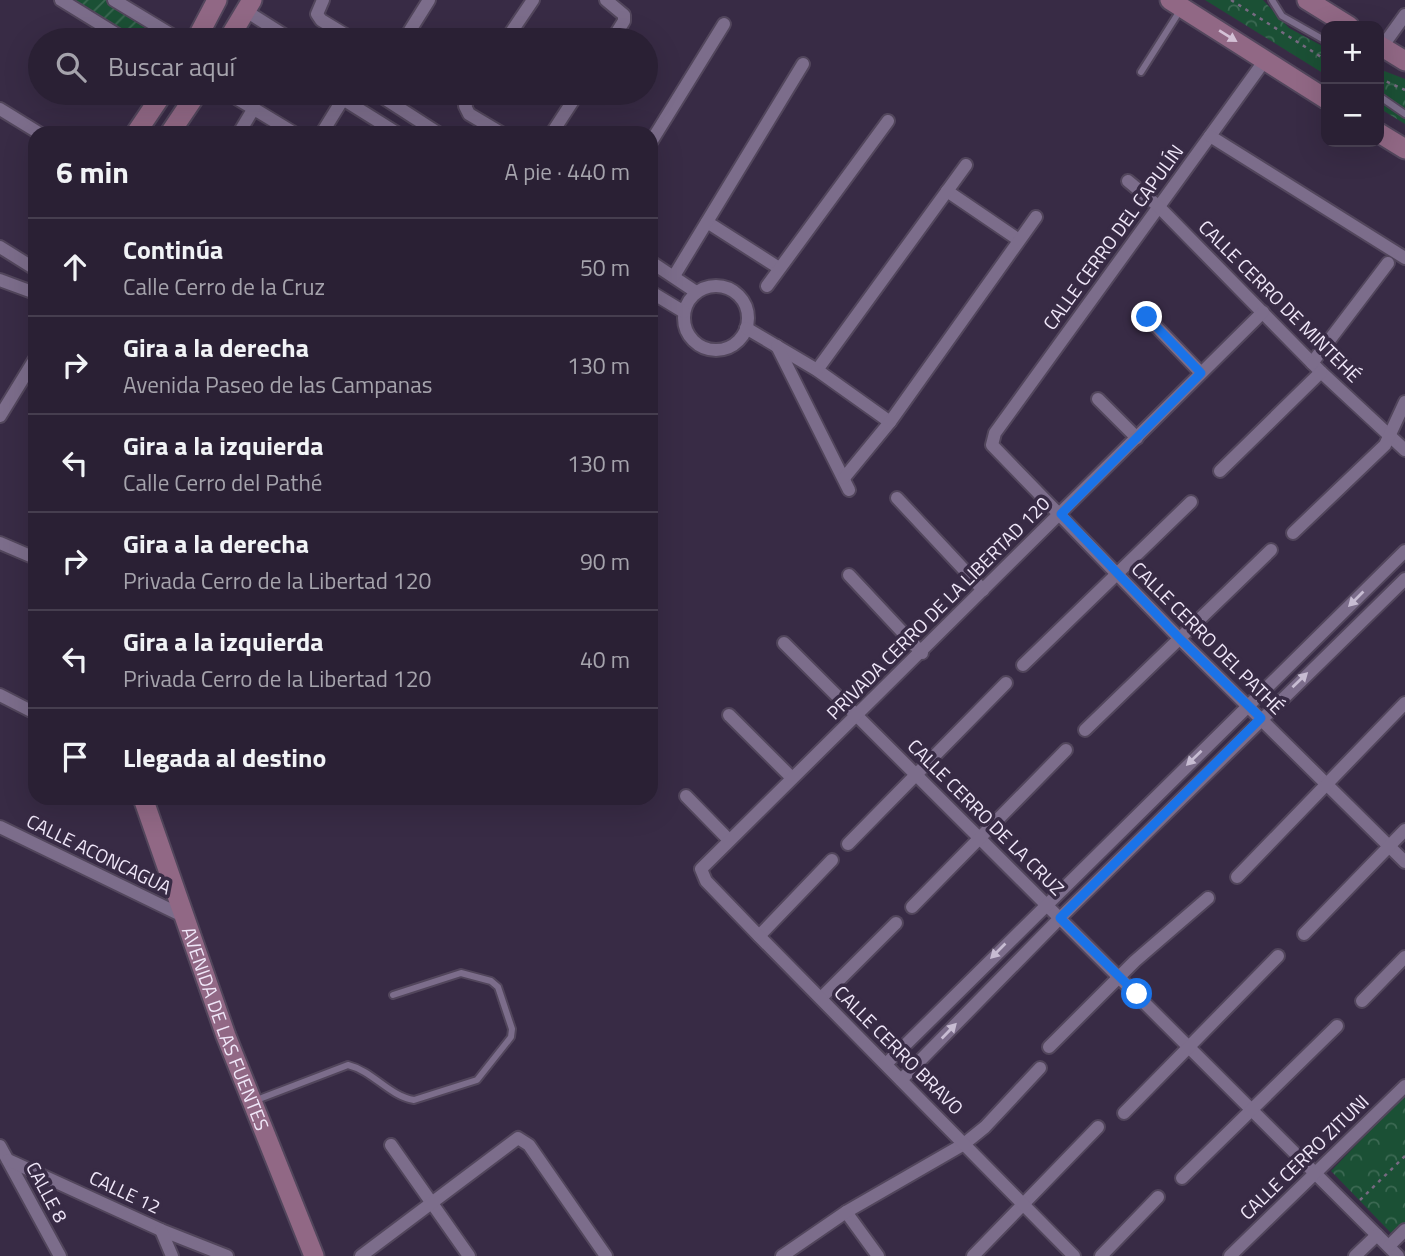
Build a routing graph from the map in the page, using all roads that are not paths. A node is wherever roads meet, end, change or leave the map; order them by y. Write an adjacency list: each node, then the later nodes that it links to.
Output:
1 (61, 0): 15 (street)
2 (114, 0): 16 (street)
3 (217, 0): 17 (main road)
4 (323, 0): 20 (street)
5 (429, 0): 21 (street)
6 (533, 0): 22 (street)
7 (606, 0): 23 (street)
8 (1272, 0): 24 (lane)
9 (1309, 0): 13 (main road)
10 (1176, 4): 28 (main road, one-way to 28); 30 (lane)
11 (249, 6): 18 (main road); 19 (street)
12 (1405, 15): 25 (street)
13 (1341, 21)
14 (724, 24): 55 (street)
15 (107, 28)
16 (160, 28)
17 (202, 28)
18 (240, 28)
19 (277, 28)
20 (334, 28)
21 (412, 28)
22 (514, 28)
23 (620, 28)
24 (1321, 38)
25 (1384, 44)
26 (1384, 51): 27 (main road)
27 (1402, 59)
28 (1265, 60): 31 (main road); 56 (street, CALLE CERRO DEL CAPULÍN)
29 (803, 64): 64 (street)
30 (1141, 72)
31 (1321, 95)
32 (1384, 99): 43 (lane)
33 (155, 105): 45 (main road)
34 (189, 105): 46 (main road)
35 (249, 105): 41 (street)
36 (334, 105): 49 (street)
37 (352, 105): 50 (street)
38 (393, 105): 51 (street)
39 (465, 105): 52 (street)
40 (570, 105): 53 (street)
41 (254, 108): 47 (street); 48 (street)
42 (0, 110): 54 (street)
43 (1405, 114)
44 (888, 121): 71 (street)
45 (141, 126)
46 (175, 126)
47 (243, 126)
48 (283, 126)
49 (325, 126)
50 (386, 126)
51 (424, 126)
52 (489, 126)
53 (557, 126)
54 (28, 127)
55 (658, 131)
56 (1210, 136): 62 (street, CALLE CERRO DEL CAPULÍN); 67 (street)
57 (1384, 136): 58 (main road)
58 (1405, 149)
59 (966, 165): 61 (street)
60 (1128, 181): 62 (street, CALLE CERRO DE MINTEHÉ)
61 (947, 191): 65 (street); 85 (street)
62 (1158, 206): 79 (street, CALLE CERRO DE MINTEHÉ); 92 (street, CALLE CERRO DEL CAPULÍN)
63 (1036, 217): 65 (street)
64 (707, 222): 71 (street); 72 (street)
65 (1019, 240): 90 (street)
66 (0, 247): 69 (street)
67 (1405, 258)
68 (1388, 263): 83 (street)
69 (28, 265)
70 (658, 266): 72 (street)
71 (779, 268): 74 (street)
72 (674, 276): 76 (street)
73 (0, 280): 75 (street)
74 (768, 286)
75 (28, 290)
76 (696, 292): 78 (street); 81 (street)
77 (658, 296): 78 (street)
78 (684, 312): 81 (street)
79 (1263, 312): 83 (street, CALLE CERRO DE MINTEHÉ); 86 (street, PRIVADA CERRO DE LA LIBERTAD 120)
80 (1147, 317): 86 (street)
81 (746, 328): 82 (street)
82 (777, 346): 85 (street); 90 (street)
83 (1316, 367): 91 (street, CALLE CERRO DE MINTEHÉ); 95 (street)
84 (28, 370): 89 (street)
85 (817, 370): 90 (street)
86 (1201, 373): 93 (street, PRIVADA CERRO DE LA LIBERTAD 120)
87 (1098, 399): 93 (street)
88 (1405, 402): 91 (street)
89 (0, 416)
90 (890, 422)
91 (1389, 433): 94 (street, CALLE CERRO DE MINTEHÉ); 99 (street)
92 (992, 438): 98 (street, CALLE CERRO DEL PATHÉ)
93 (1137, 438): 98 (street, PRIVADA CERRO DE LA LIBERTAD 120)
94 (1405, 450)
95 (1220, 471)
96 (897, 498): 107 (street)
97 (1191, 502): 105 (street)
98 (1061, 514): 105 (street, CALLE CERRO DEL PATHÉ); 107 (street, PRIVADA CERRO DE LA LIBERTAD 120)
99 (1293, 533)
100 (0, 543): 103 (street)
101 (1271, 550): 108 (street)
102 (1405, 551): 115 (street, one-way to 115)
103 (28, 555)
104 (849, 575): 110 (street)
105 (1118, 575): 108 (street, CALLE CERRO DEL PATHÉ); 111 (street)
106 (1405, 579): 119 (street, one-way to 106)
107 (983, 590): 110 (street, PRIVADA CERRO DE LA LIBERTAD 120)
108 (1180, 639): 115 (street, CALLE CERRO DEL PATHÉ); 120 (street)
109 (784, 643): 118 (street, CALLE CERRO DE LA CRUZ)
110 (922, 653): 118 (street, PRIVADA CERRO DE LA LIBERTAD 120)
111 (1023, 665)
112 (1006, 682): 122 (street)
113 (0, 695): 116 (street)
114 (1405, 704): 124 (street)
115 (1248, 705): 119 (street, CALLE CERRO DEL PATHÉ); 138 (street, one-way to 138)
116 (28, 709)
117 (729, 715): 123 (street)
118 (858, 716): 122 (street, CALLE CERRO DE LA CRUZ); 123 (street, PRIVADA CERRO DE LA LIBERTAD 120)
119 (1261, 718): 124 (street, CALLE CERRO DEL PATHÉ); 141 (street)
120 (1085, 730)
121 (1066, 750): 130 (street)
122 (915, 774): 130 (street, CALLE CERRO DE LA CRUZ); 131 (street)
123 (792, 778): 129 (street, PRIVADA CERRO DE LA LIBERTAD 120)
124 (1325, 783): 132 (street, CALLE CERRO DEL PATHÉ); 136 (street)
125 (686, 796): 129 (street)
126 (145, 805): 140 (main road, AVENIDA DE LAS FUENTES)
127 (0, 827): 140 (street, CALLE ACONCAGUA)
128 (1405, 830): 132 (street)
129 (729, 840): 135 (street, PRIVADA CERRO DE LA LIBERTAD 120)
130 (981, 840): 138 (street, CALLE CERRO DE LA CRUZ); 139 (street)
131 (848, 845)
132 (1389, 846): 134 (street, CALLE CERRO DEL PATHÉ); 143 (street)
133 (832, 860): 144 (street)
134 (1405, 862)
135 (701, 869): 144 (street, CALLE CERRO BRAVO)
136 (1237, 877)
137 (1208, 898): 147 (street)
138 (1046, 903): 141 (street, CALLE CERRO DE LA CRUZ); 154 (street, one-way to 154)
139 (912, 907)
140 (181, 915): 158 (main road, AVENIDA DE LAS FUENTES)
141 (1060, 918): 147 (street, CALLE CERRO DE LA CRUZ); 156 (street, one-way to 141)
142 (895, 923): 149 (street)
143 (1304, 934)
144 (759, 936): 149 (street, CALLE CERRO BRAVO)
145 (1278, 956): 152 (street)
146 (1405, 957): 150 (street)
147 (1120, 977): 152 (street, CALLE CERRO DE LA CRUZ); 153 (street)
148 (393, 995): 158 (lane)
149 (821, 998): 154 (street, CALLE CERRO BRAVO)
150 (1362, 1001)
151 (1337, 1026): 159 (street)
152 (1190, 1045): 159 (street, CALLE CERRO DE LA CRUZ); 160 (street)
153 (1049, 1047)
154 (886, 1064): 156 (street, CALLE CERRO BRAVO)
155 (1040, 1068): 162 (street)
156 (901, 1080): 162 (street, CALLE CERRO BRAVO)
157 (1405, 1086): 166 (street, CALLE CERRO ZITUNI)
158 (252, 1102): 179 (main road, AVENIDA DE LAS FUENTES)
159 (1252, 1110): 166 (street, CALLE CERRO DE LA CRUZ); 167 (street)
160 (1124, 1113)
161 (1098, 1127): 170 (street)
162 (964, 1144): 170 (street, CALLE CERRO BRAVO); 171 (street)
163 (391, 1145): 169 (street)
164 (0, 1146): 165 (street, CALLE 8)
165 (8, 1160): 172 (street, CALLE 12); 176 (street, CALLE 8)
166 (1317, 1173): 174 (street, CALLE CERRO DE LA CRUZ); 188 (street, CALLE CERRO ZITUNI)
167 (1182, 1178)
168 (1158, 1197): 187 (street)
169 (431, 1203): 180 (street); 181 (street); 182 (street)
170 (1024, 1204): 185 (street); 186 (street, CALLE CERRO BRAVO)
171 (846, 1212): 183 (street); 184 (street)
172 (161, 1230): 177 (street); 178 (street, CALLE 12)
173 (1405, 1230): 175 (street)
174 (1377, 1234): 175 (street, CALLE CERRO DE LA CRUZ); 189 (street)
175 (1393, 1251)
176 (60, 1256)
177 (172, 1256)
178 (227, 1256)
179 (314, 1256)
180 (361, 1256)
181 (469, 1256)
182 (606, 1256)
183 (782, 1256)
184 (878, 1256)
185 (973, 1256)
186 (1074, 1256)
187 (1101, 1256)
188 (1230, 1256)
189 (1356, 1256)

